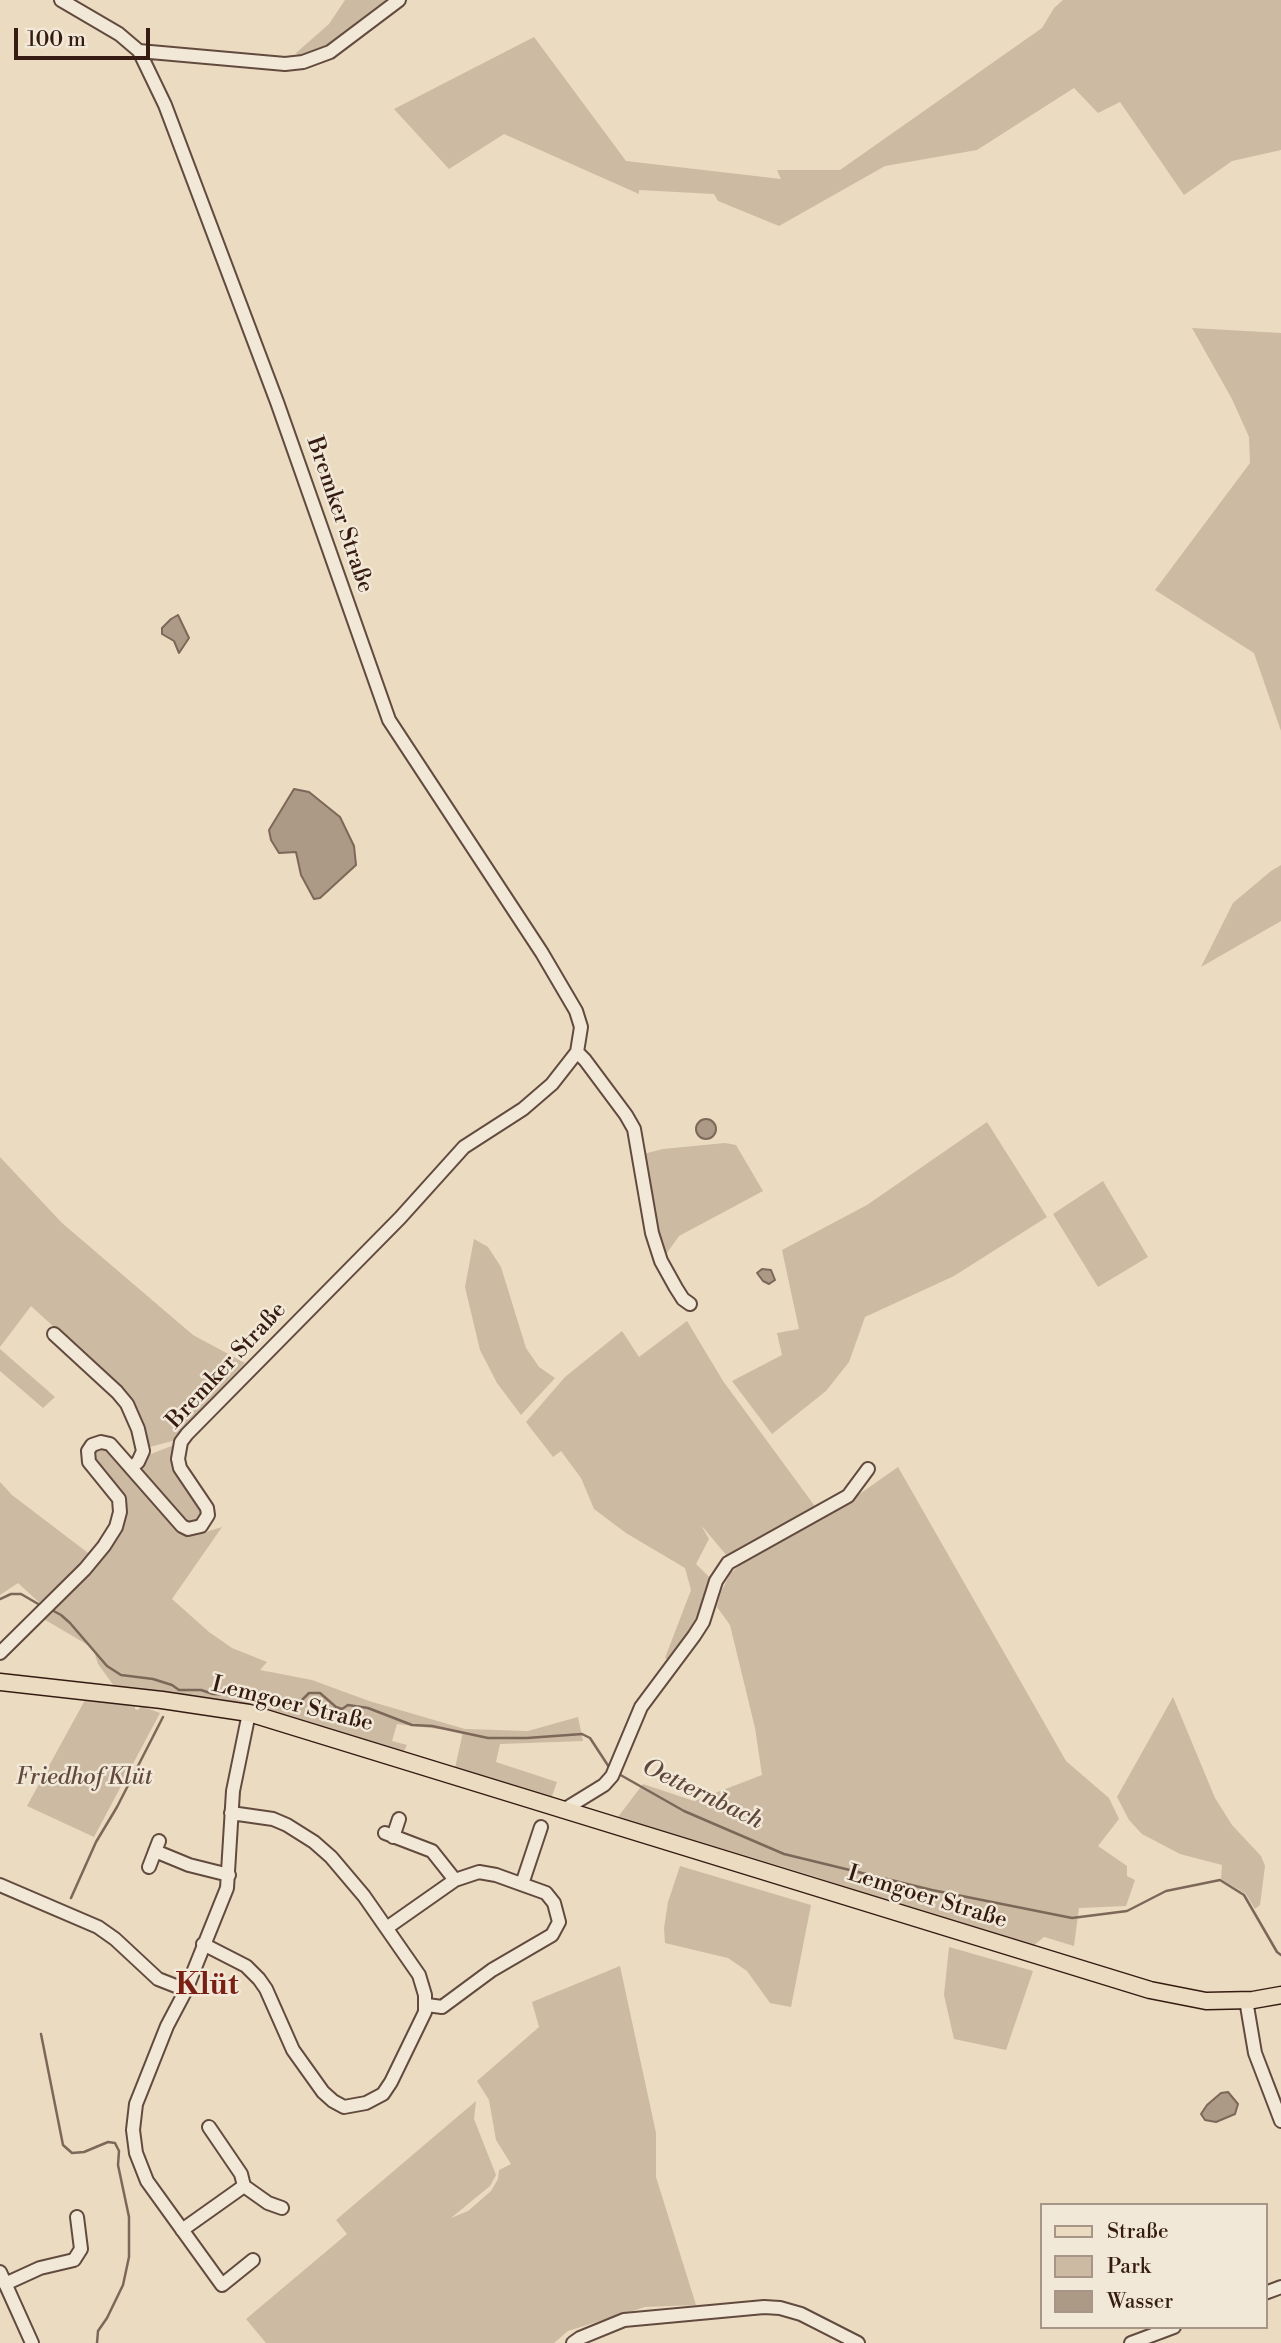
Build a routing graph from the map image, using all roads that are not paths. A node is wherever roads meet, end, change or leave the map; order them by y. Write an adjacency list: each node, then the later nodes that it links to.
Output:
1 (61, 0): 3 (street, Bremker Straße)
2 (399, 0): 3 (street)
3 (139, 51): 4 (street, Bremker Straße)
4 (577, 1052): 5 (street); 7 (street, Bremker Straße)
5 (690, 1304)
6 (54, 1334): 7 (street)
7 (131, 1468): 9 (street, Bremker Straße)
8 (869, 1469): 12 (street)
9 (0, 1654)
10 (0, 1682): 11 (main road, Lemgoer Straße)
11 (249, 1713): 12 (main road, Lemgoer Straße); 13 (street)
12 (565, 1809): 25 (main road, Lemgoer Straße)
13 (231, 1813): 17 (street); 21 (street)
14 (399, 1819): 18 (street)
15 (541, 1827): 19 (street)
16 (149, 1867): 17 (street)
17 (229, 1875): 22 (street)
18 (455, 1880): 19 (street); 21 (street)
19 (522, 1884): 26 (street)
20 (0, 1885): 23 (street)
21 (388, 1927): 26 (street)
22 (203, 1944): 23 (street); 26 (street)
23 (186, 1990): 32 (street)
24 (1281, 1995): 25 (main road, Lemgoer Straße)
25 (1246, 2000): 27 (street)
26 (426, 2005)
27 (1281, 2122)
28 (209, 2127): 29 (street)
29 (244, 2186): 30 (street); 32 (street)
30 (282, 2208)
31 (76, 2217): 34 (street)
32 (182, 2230): 33 (street)
33 (253, 2260)
34 (3, 2278): 36 (street)
35 (1169, 2329): 39 (street)
36 (32, 2343)
37 (573, 2343): 38 (street)
38 (858, 2343)
39 (1131, 2343)

